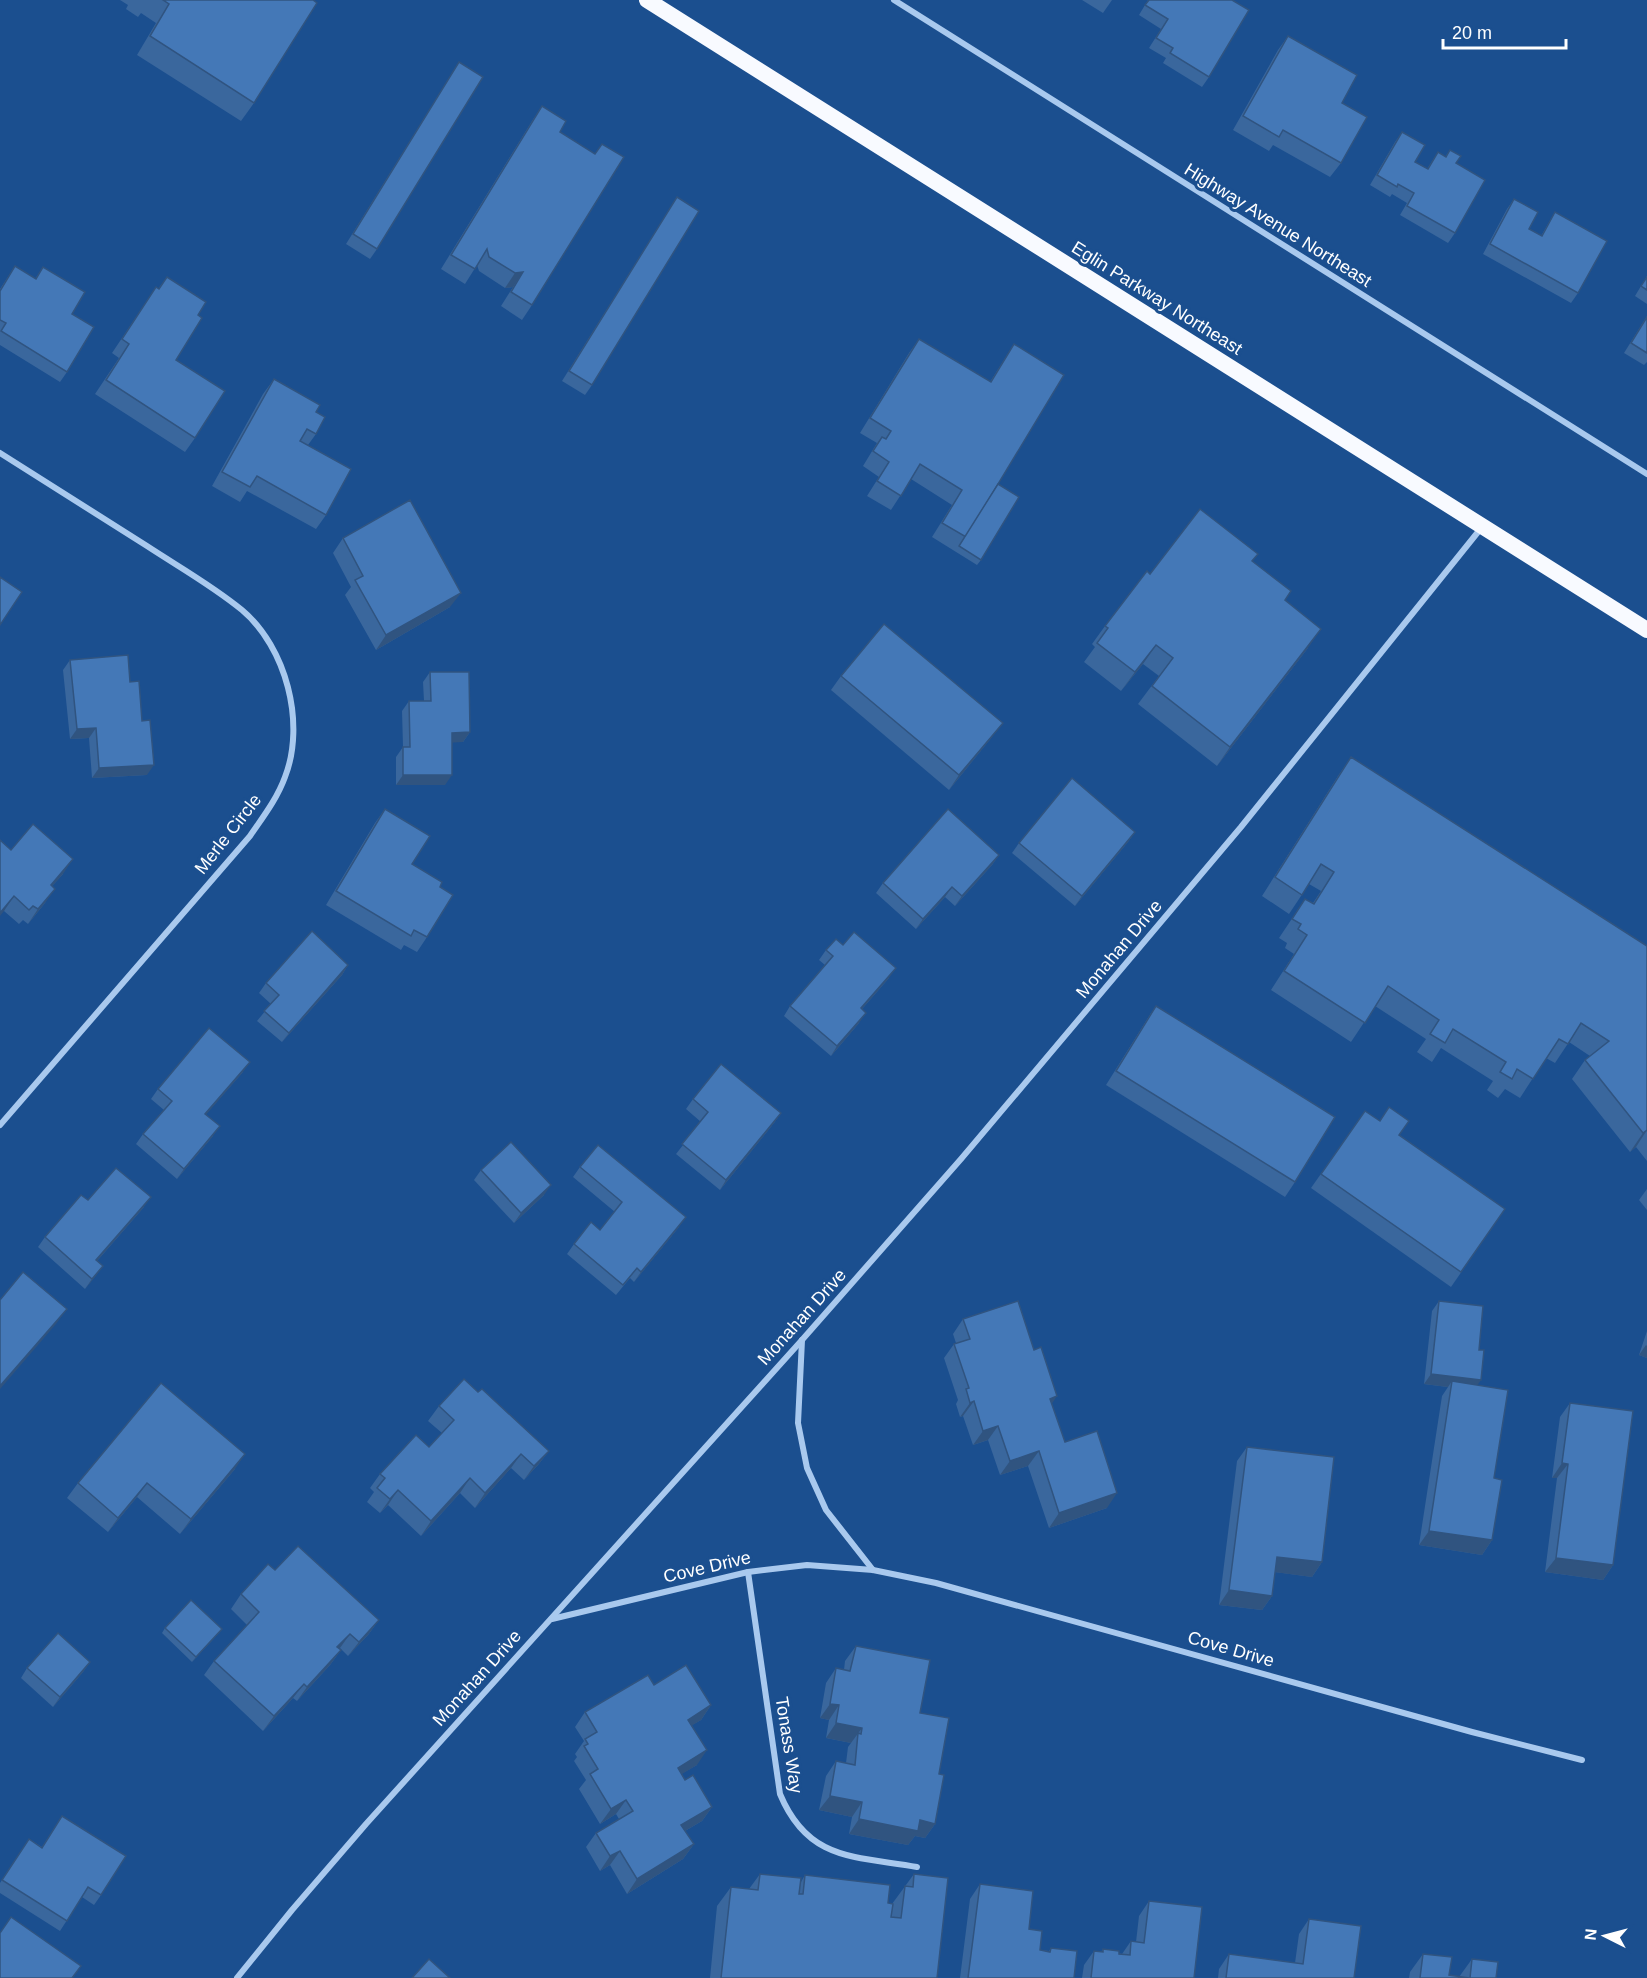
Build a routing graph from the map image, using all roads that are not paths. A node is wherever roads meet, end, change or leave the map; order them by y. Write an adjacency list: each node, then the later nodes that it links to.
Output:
1 (647, 0): 5 (highway, Eglin Parkway Northeast)
2 (894, 0): 4 (street, Highway Avenue Northeast)
3 (0, 453): 7 (street, Merle Circle)
4 (1647, 474)
5 (1483, 526): 6 (highway, Eglin Parkway Northeast); 8 (street, Monahan Drive)
6 (1647, 630)
7 (0, 1125)
8 (802, 1340): 9 (street); 11 (street, Monahan Drive)
9 (873, 1570): 10 (street, Cove Drive); 12 (street, Cove Drive)
10 (748, 1572): 11 (street, Cove Drive); 13 (street, Tonass Way)
11 (551, 1619): 14 (street, Monahan Drive)
12 (1582, 1760)
13 (917, 1867)
14 (237, 1978)

